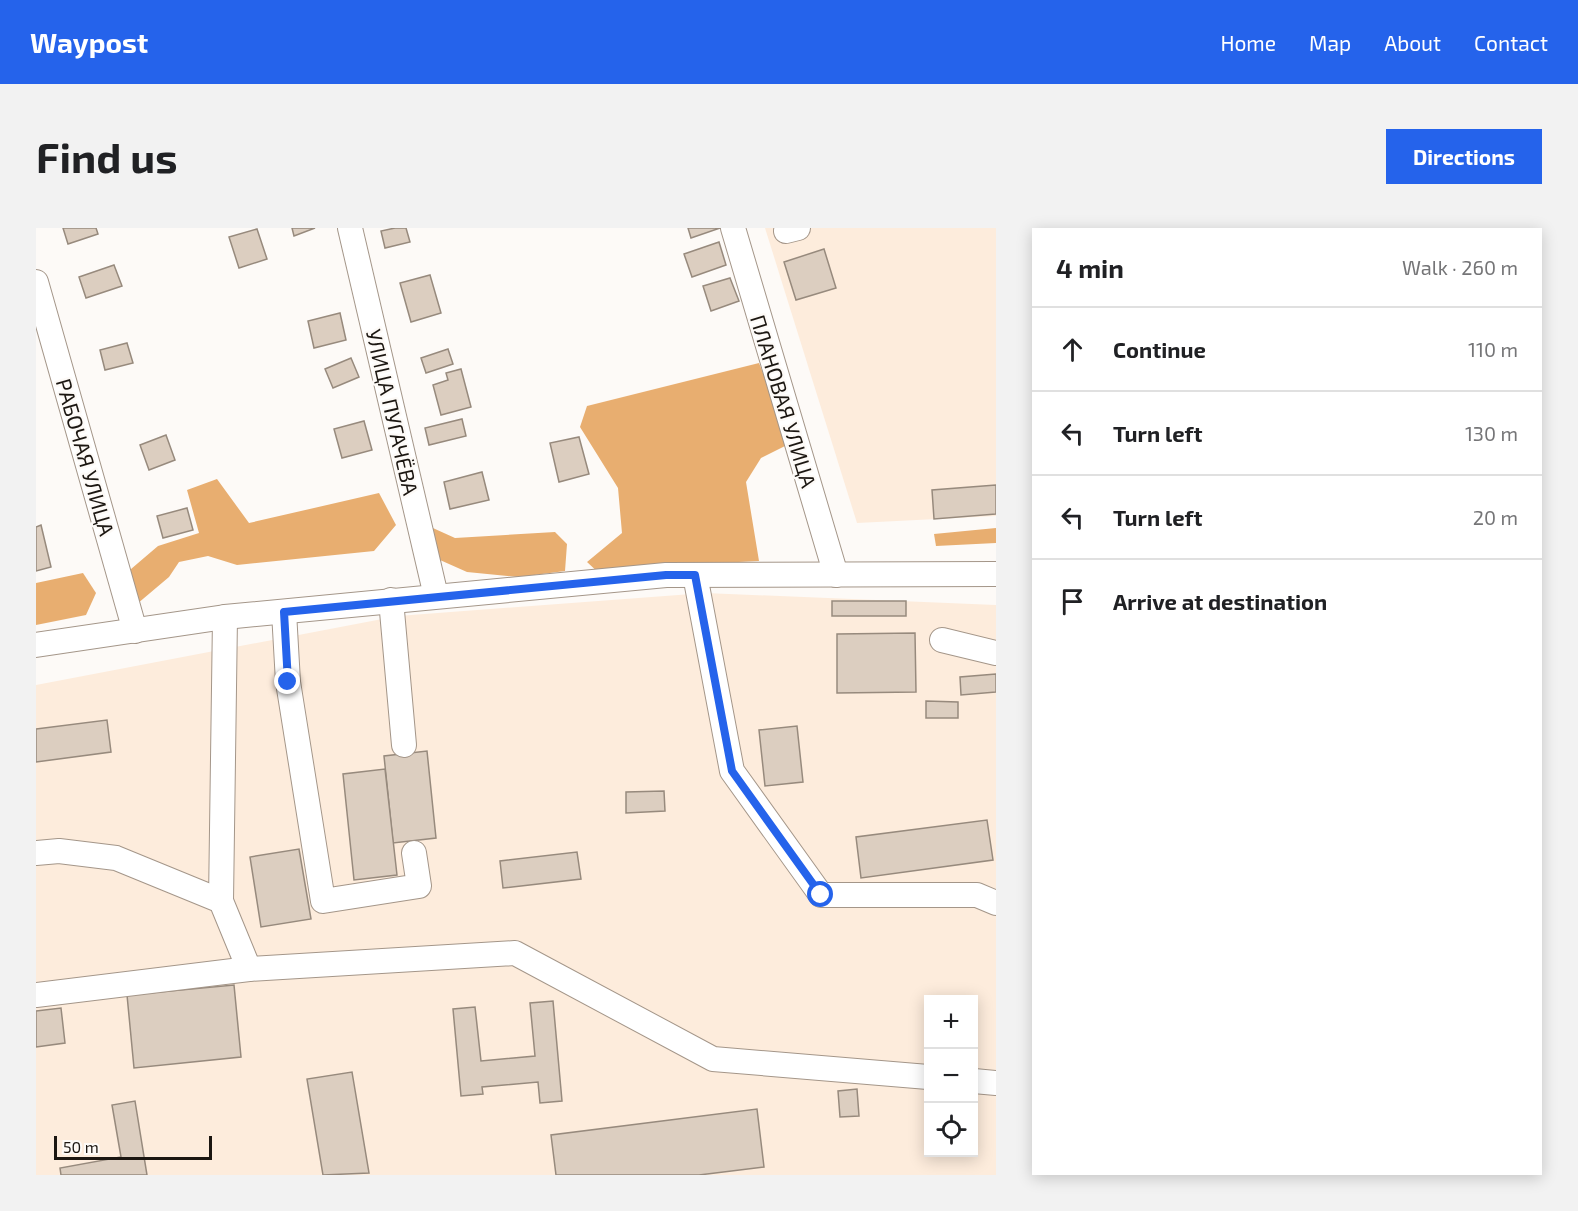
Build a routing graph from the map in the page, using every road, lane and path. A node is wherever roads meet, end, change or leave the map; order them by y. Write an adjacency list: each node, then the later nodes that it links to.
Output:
1 (350, 228): 7 (street, УЛИЦА ПУГАЧЁВА)
2 (733, 228): 4 (street, ПЛАНОВАЯ УЛИЦА)
3 (36, 282): 11 (street, РАБОЧАЯ УЛИЦА)
4 (836, 574): 5 (street); 6 (street)
5 (996, 574)
6 (695, 575): 7 (street); 19 (street)
7 (436, 596): 8 (street)
8 (391, 600): 9 (street); 15 (street)
9 (284, 612): 10 (street); 17 (street)
10 (225, 617): 11 (street); 18 (street)
11 (135, 632): 13 (street)
12 (942, 640): 14 (street)
13 (36, 645)
14 (996, 653)
15 (404, 745)
16 (36, 853): 18 (street)
17 (414, 853)
18 (221, 901): 20 (street)
19 (996, 903)
20 (249, 969): 21 (street); 22 (street)
21 (36, 995)
22 (924, 1077)
23 (978, 1081): 24 (street)
24 (996, 1083)

